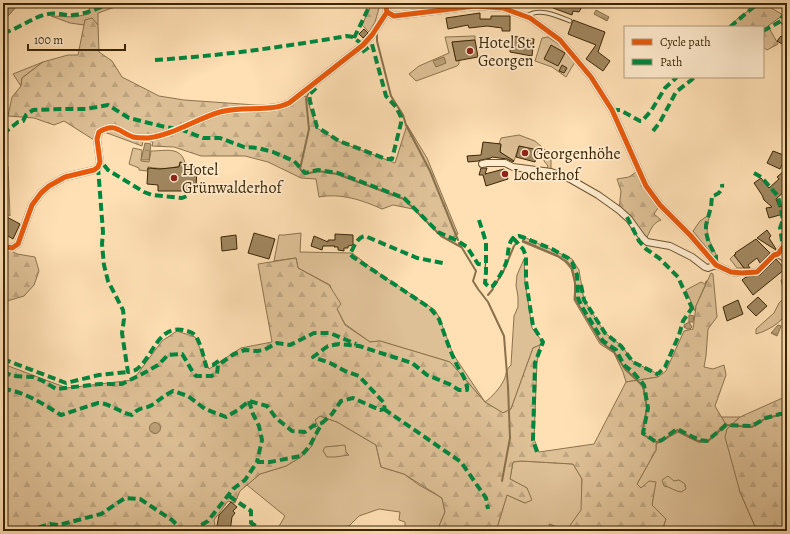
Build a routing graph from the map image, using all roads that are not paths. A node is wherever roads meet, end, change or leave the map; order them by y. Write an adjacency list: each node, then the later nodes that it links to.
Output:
1 (385, 3): 2 (street)
2 (387, 12): 3 (street); 6 (street)
3 (527, 16): 4 (lane); 10 (street)
4 (570, 21)
5 (482, 164): 10 (street)
6 (3, 246)
7 (783, 247): 8 (street)
8 (778, 254): 9 (street); 10 (street)
9 (787, 262)
10 (716, 265)

